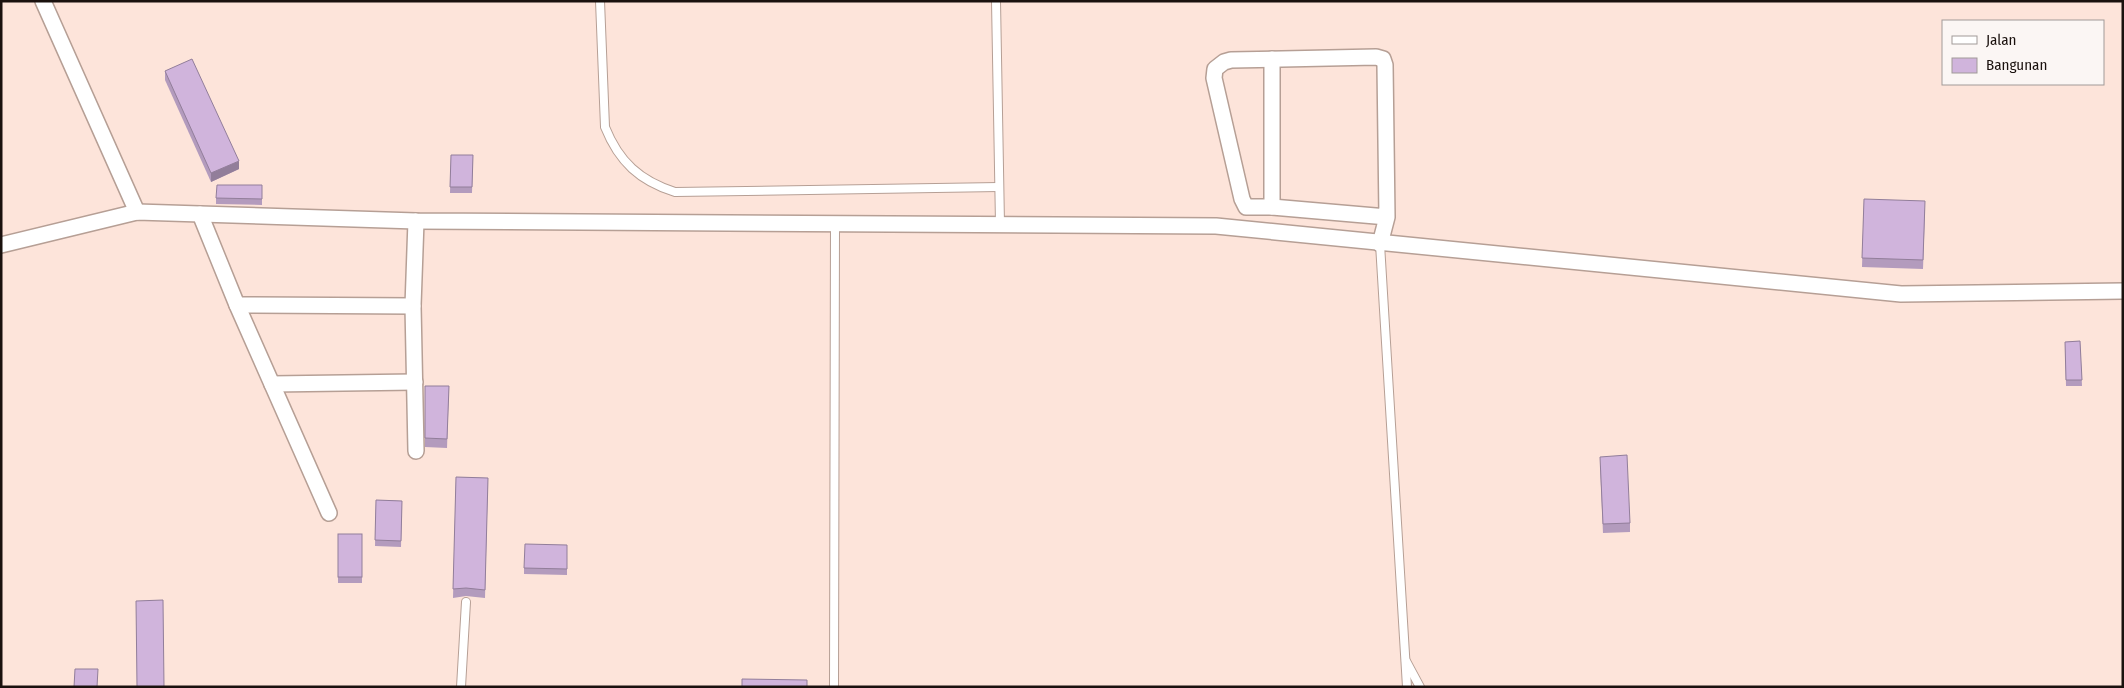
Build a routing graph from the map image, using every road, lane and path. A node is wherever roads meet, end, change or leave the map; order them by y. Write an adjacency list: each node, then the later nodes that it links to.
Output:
1 (43, 1): 7 (street)
2 (600, 1): 5 (lane)
3 (996, 1): 5 (lane)
4 (1272, 59): 6 (street); 6 (street); 9 (street)
5 (999, 187): 12 (lane)
6 (1272, 207): 9 (street)
7 (137, 212): 8 (street); 14 (street)
8 (200, 214): 10 (street); 16 (street)
9 (1387, 217): 13 (street)
10 (416, 221): 11 (street); 17 (street)
11 (836, 224): 12 (street); 25 (lane)
12 (1000, 224): 13 (street)
13 (1380, 244): 15 (street); 23 (lane)
14 (1, 245)
15 (2123, 291)
16 (237, 305): 17 (street); 19 (street)
17 (413, 306): 18 (street)
18 (414, 382): 19 (street); 20 (street)
19 (272, 384): 21 (street)
20 (416, 451)
21 (329, 513)
22 (466, 602): 24 (lane)
23 (1405, 660): 26 (lane); 27 (lane)
24 (461, 687)
25 (834, 687)
26 (1407, 687)
27 (1420, 687)

